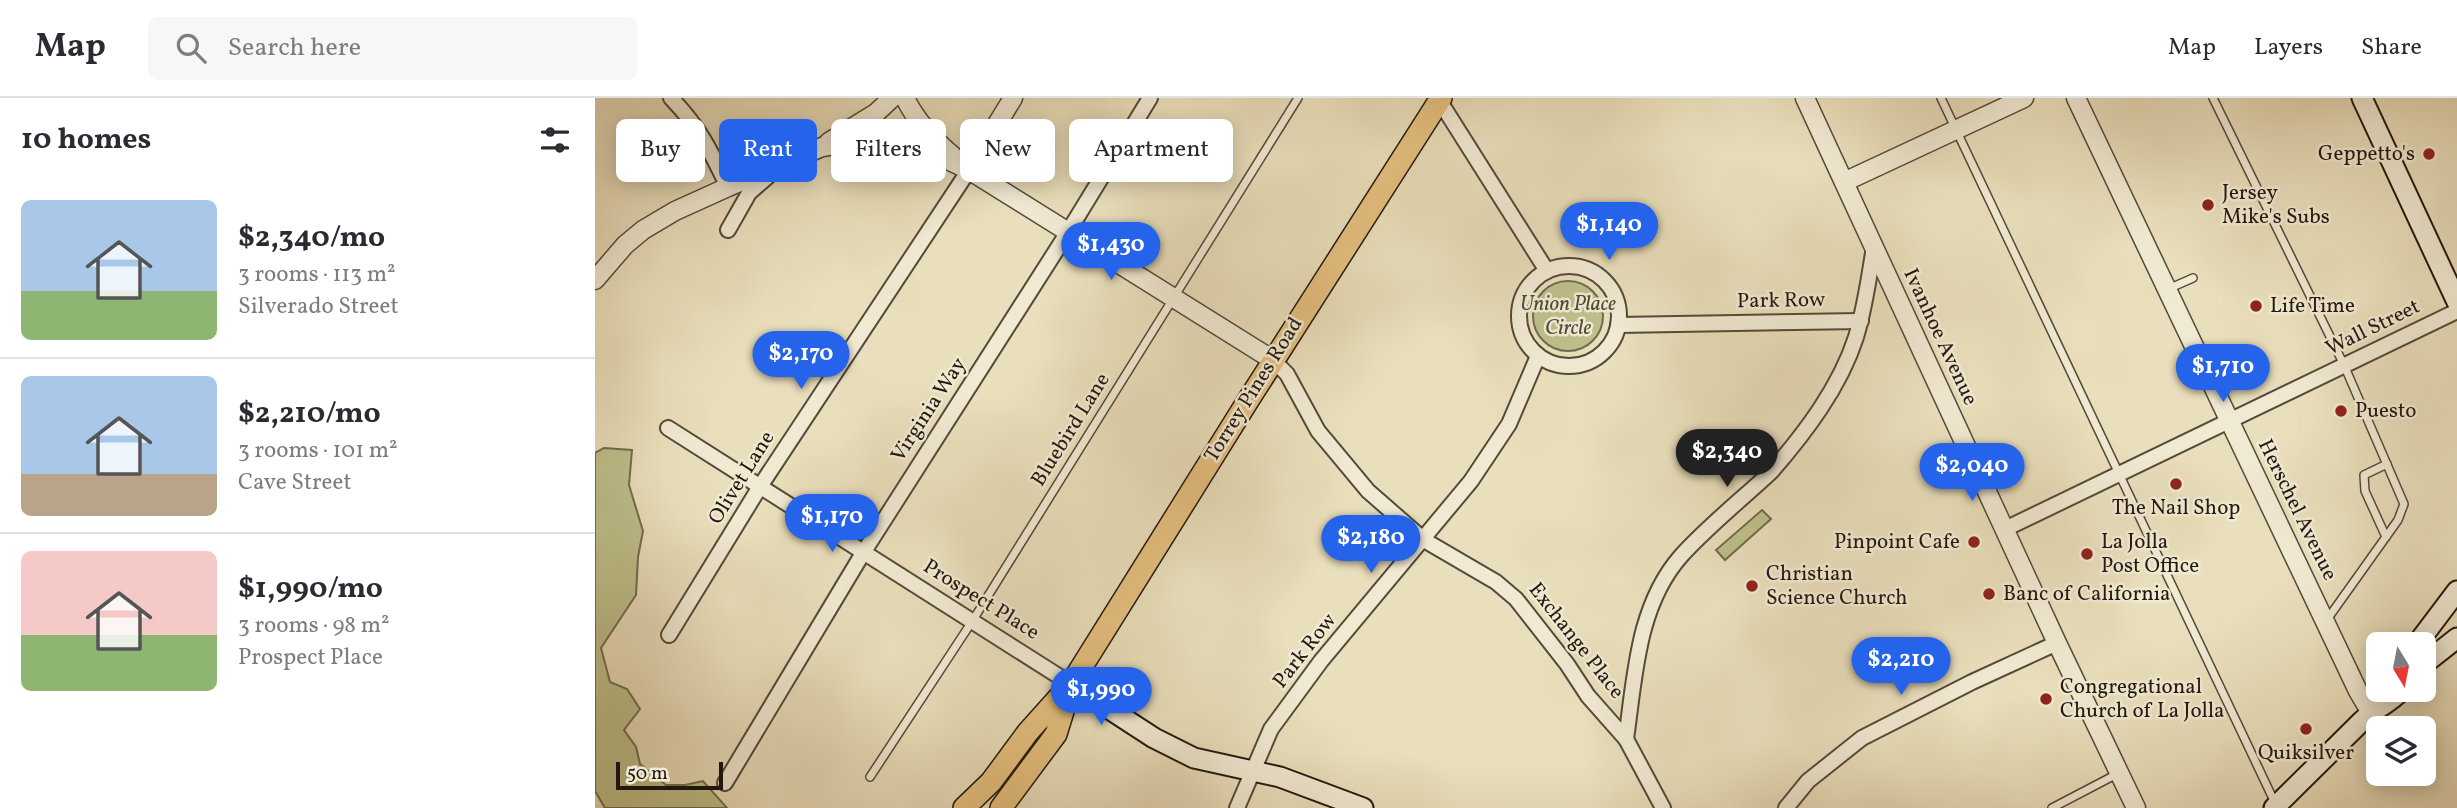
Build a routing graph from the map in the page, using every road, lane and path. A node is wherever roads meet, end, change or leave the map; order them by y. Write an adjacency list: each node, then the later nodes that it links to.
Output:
1 (671, 98): 26 (street)
2 (892, 98): 17 (street)
3 (905, 98): 19 (street)
4 (1013, 98): 15 (street)
5 (1150, 98): 28 (street, Virginia Way)
6 (1298, 98): 34 (lane, Bluebird Lane)
7 (1793, 98): 14 (street)
8 (1941, 98): 16 (lane)
9 (2024, 98): 16 (street)
10 (2076, 98): 33 (street, Herschel Avenue)
11 (2213, 98): 41 (lane)
12 (2362, 98): 35 (main road)
13 (1440, 99): 30 (street); 40 (main road, Torrey Pines Road)
14 (1808, 105): 25 (street, Ivanhoe Avenue)
15 (1000, 119)
16 (1956, 129): 25 (street); 45 (lane)
17 (822, 147): 18 (street); 20 (street)
18 (817, 149)
19 (960, 163)
20 (960, 166)
21 (740, 182): 26 (street)
22 (761, 182): 27 (street)
23 (960, 182): 46 (street, Olivet Lane)
24 (987, 182): 28 (street, Exchange Place)
25 (1844, 182): 29 (street, Ivanhoe Avenue)
26 (728, 187): 32 (street)
27 (728, 230)
28 (1068, 232): 34 (street, Exchange Place); 50 (street, Virginia Way)
29 (1874, 247): 37 (street); 47 (street, Ivanhoe Avenue)
30 (1547, 271): 38 (street); 39 (street)
31 (2193, 278): 33 (lane)
32 (595, 280)
33 (2167, 290): 42 (street, Herschel Avenue)
34 (1174, 299): 40 (street, Exchange Place); 52 (lane, Bluebird Lane)
35 (2457, 302)
36 (2457, 311): 41 (street, Wall Street)
37 (1861, 321): 38 (street, Park Row); 63 (street)
38 (1618, 325): 39 (street)
39 (1538, 356): 49 (street, Park Row)
40 (1273, 360): 49 (street, Exchange Place); 59 (main road, Torrey Pines Road)
41 (2344, 365): 42 (street, Wall Street); 44 (lane)
42 (2229, 421): 45 (street, Wall Street); 53 (street, Herschel Avenue)
43 (668, 428): 46 (street, Prospect Place)
44 (2387, 464): 48 (lane); 48 (lane)
45 (2118, 474): 47 (street, Wall Street); 69 (lane)
46 (761, 485): 50 (street, Prospect Place); 55 (street, Olivet Lane)
47 (2004, 528): 57 (street, Ivanhoe Avenue)
48 (2386, 537): 53 (lane)
49 (1424, 540): 63 (street, Exchange Place); 64 (street, Park Row)
50 (863, 553): 52 (street, Prospect Place); 67 (street, Virginia Way)
51 (2457, 591): 54 (main road)
52 (973, 620): 59 (street, Prospect Place); 66 (lane, Bluebird Lane)
53 (2326, 622): 62 (street, Herschel Avenue)
54 (2426, 632)
55 (669, 635)
56 (2457, 638): 58 (main road)
57 (2057, 643): 65 (street, Ivanhoe Avenue); 75 (street)
58 (2436, 655)
59 (1071, 684): 64 (main road, Prospect Place); 70 (main road, Torrey Pines Road); 71 (main road, Torrey Pines Road)
60 (2376, 702): 62 (main road)
61 (2391, 702): 62 (main road)
62 (2371, 713): 69 (main road)
63 (1626, 739): 74 (street, Exchange Place)
64 (1251, 770): 68 (main road, Prospect Place); 72 (street, Park Row)
65 (2120, 772): 76 (lane); 77 (street, Ivanhoe Avenue)
66 (870, 777)
67 (725, 783)
68 (1338, 804): 73 (main road, Prospect Place)
69 (2275, 807)
70 (964, 808)
71 (1001, 808)
72 (1237, 808)
73 (1363, 808)
74 (1663, 808)
75 (1786, 808)
76 (2052, 808)
77 (2136, 808)

